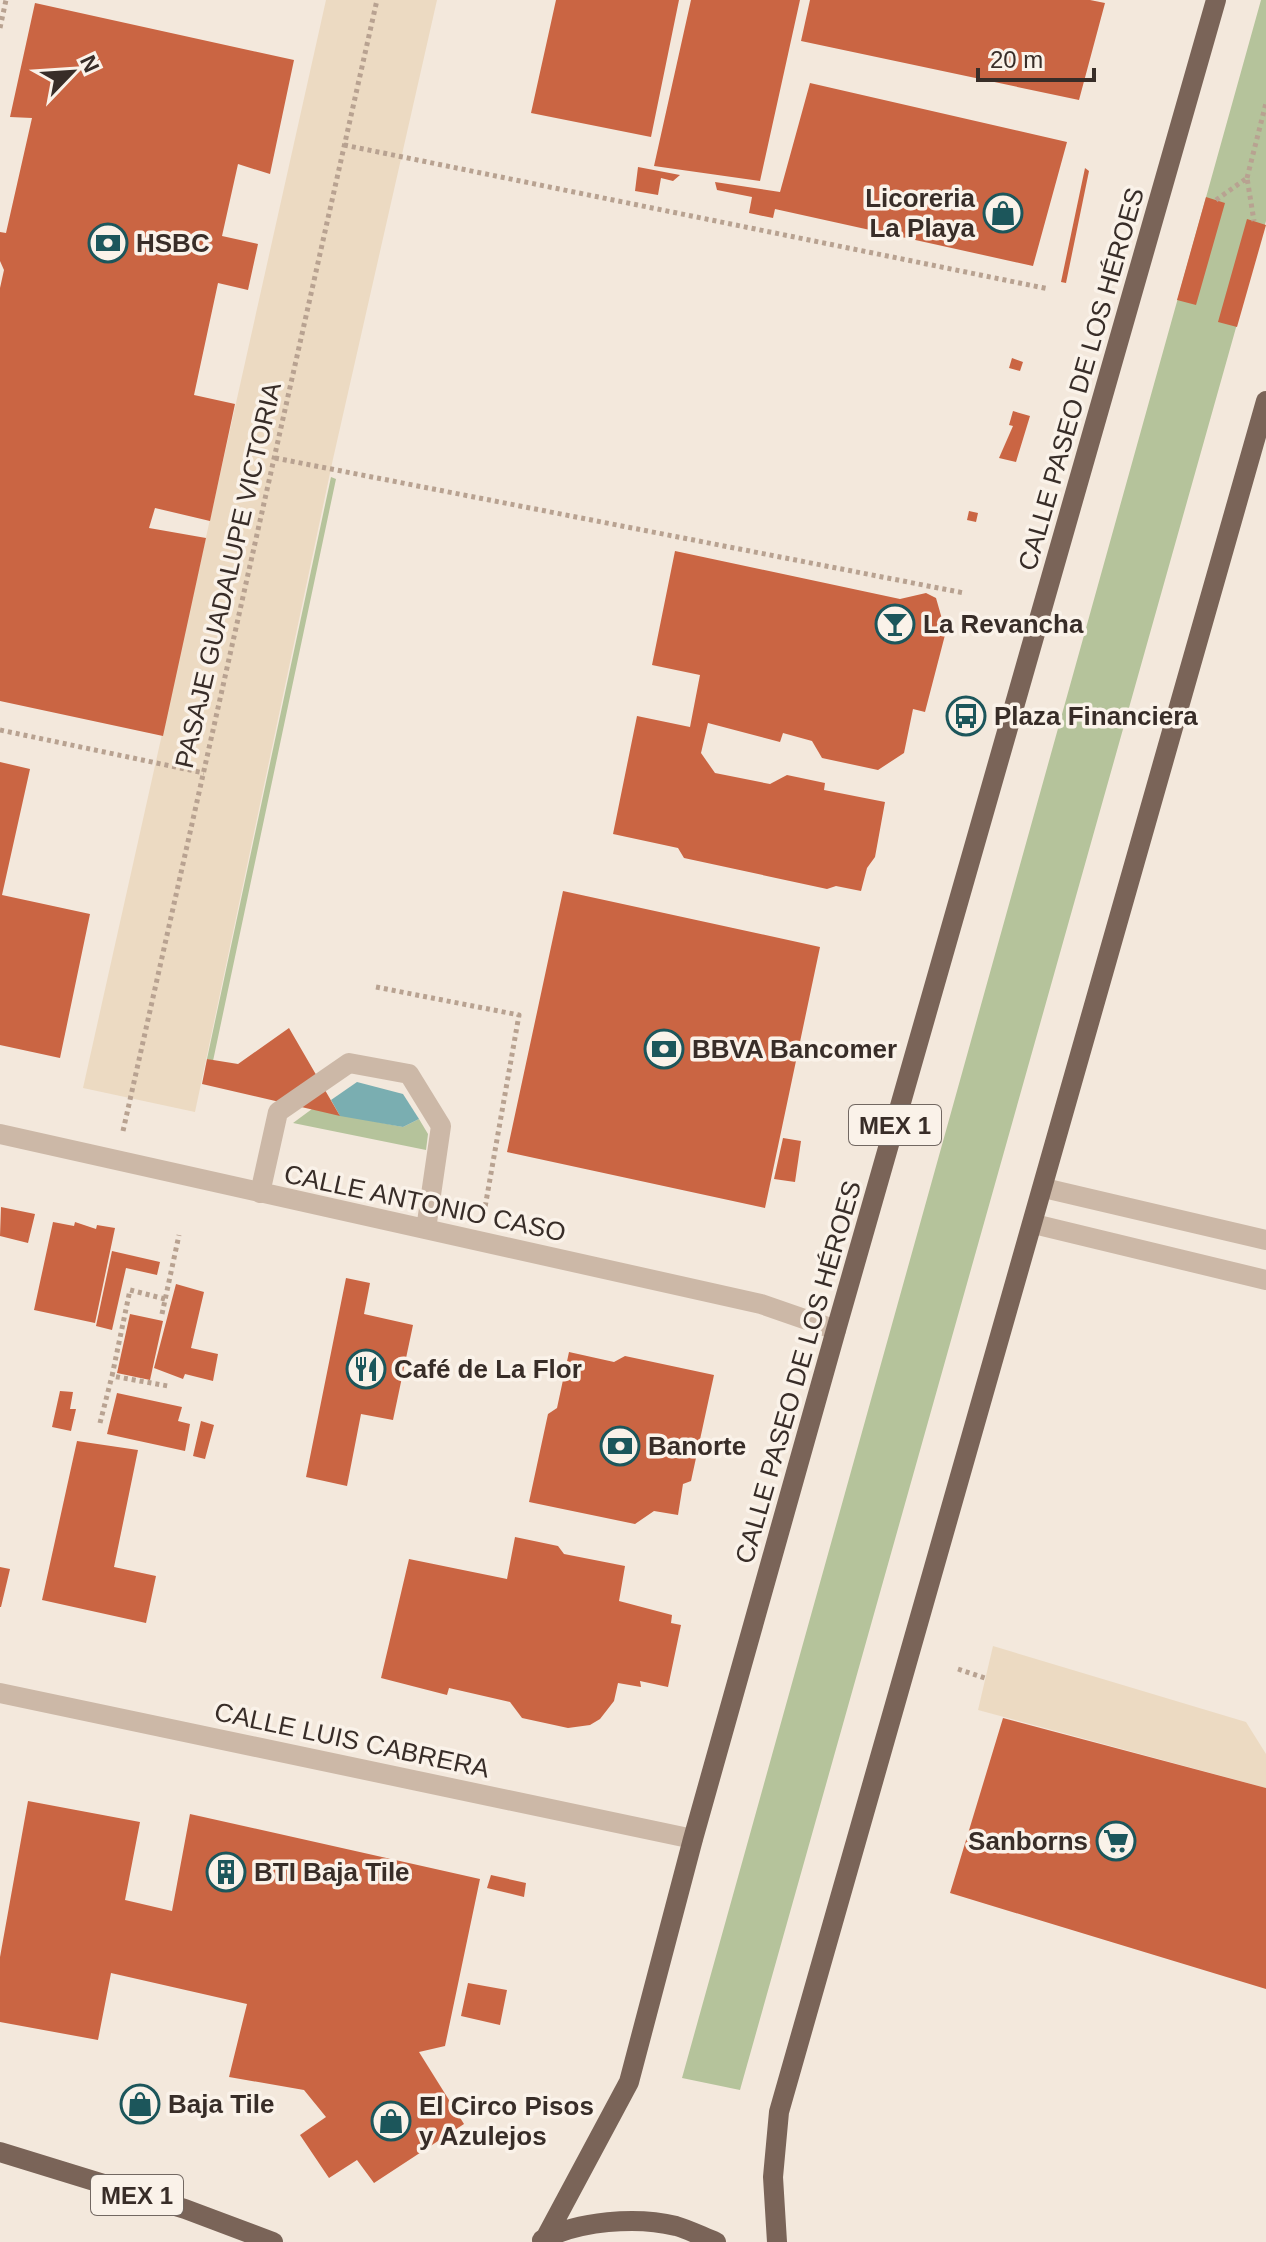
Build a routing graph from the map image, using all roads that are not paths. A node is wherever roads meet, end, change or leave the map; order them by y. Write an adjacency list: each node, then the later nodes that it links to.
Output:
1 (1216, 0): 10 (main road, CALLE PASEO DE LOS HÉROES / MEX 1)
2 (1266, 401): 4 (main road)
3 (0, 1134): 5 (street, CALLE ANTONIO CASO)
4 (1044, 1188): 6 (main road); 8 (street)
5 (260, 1193): 7 (street, CALLE ANTONIO CASO); 7 (street)
6 (1034, 1224): 9 (street); 17 (main road)
7 (426, 1229): 10 (street, CALLE ANTONIO CASO)
8 (1266, 1240)
9 (1266, 1280)
10 (836, 1330): 12 (main road, CALLE PASEO DE LOS HÉROES / MEX 1)
11 (0, 1693): 12 (street, CALLE LUIS CABRERA)
12 (693, 1839): 14 (main road, CALLE PASEO DE LOS HÉROES / MEX 1)
13 (0, 2152): 15 (main road, MEX 1)
14 (542, 2240): 16 (main road)
15 (273, 2242)
16 (716, 2242)
17 (777, 2242)

